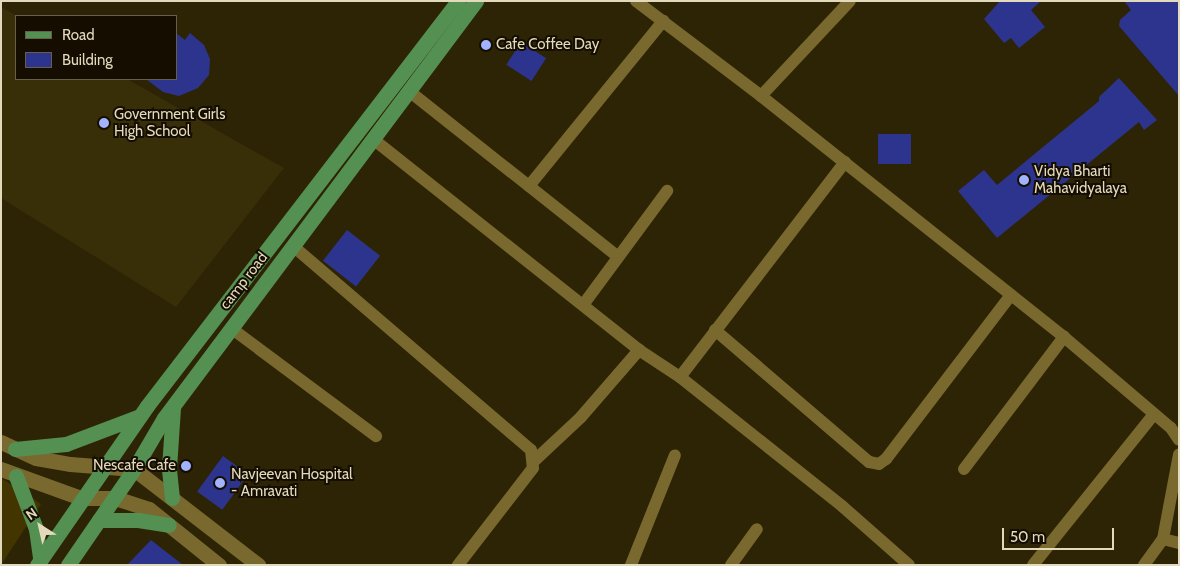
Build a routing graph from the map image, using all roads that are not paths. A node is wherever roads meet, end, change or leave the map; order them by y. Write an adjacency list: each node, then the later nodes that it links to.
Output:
1 (458, 1): 23 (main road, camp road)
2 (476, 1): 6 (main road, camp road)
3 (636, 1): 5 (street)
4 (850, 1): 7 (street)
5 (663, 22): 7 (street); 10 (street)
6 (409, 91): 8 (main road, camp road); 10 (street)
7 (761, 96): 9 (street)
8 (373, 139): 12 (main road, camp road); 15 (street)
9 (845, 162): 14 (street); 17 (street)
10 (530, 186): 13 (street)
11 (667, 191): 13 (street)
12 (293, 246): 16 (main road, camp road); 29 (street)
13 (617, 256): 15 (street)
14 (1011, 295): 17 (street); 18 (street)
15 (583, 305): 19 (street)
16 (231, 328): 21 (main road, camp road); 24 (street)
17 (715, 330): 20 (street)
18 (1064, 337): 22 (street); 33 (street)
19 (639, 350): 20 (street); 29 (street)
20 (680, 378): 50 (street)
21 (173, 406): 32 (main road, camp road); 37 (main road)
22 (1154, 414): 25 (street); 51 (street)
23 (140, 416): 26 (main road); 30 (main road, camp road)
24 (376, 436)
25 (1179, 440)
26 (8, 446): 30 (street)
27 (1179, 454): 41 (street)
28 (675, 455): 48 (street)
29 (534, 461): 47 (street)
30 (106, 468): 32 (street); 35 (main road, camp road)
31 (1, 469): 34 (street)
32 (134, 469): 36 (main road, camp road); 37 (street)
33 (964, 469)
34 (16, 476): 35 (street); 43 (main road)
35 (81, 498): 36 (street); 43 (main road, camp road)
36 (115, 498): 38 (main road, camp road); 39 (street)
37 (172, 498): 46 (street)
38 (99, 520): 39 (main road); 44 (main road, camp road)
39 (169, 525): 45 (street)
40 (757, 529): 49 (street)
41 (1163, 539): 42 (street); 52 (street)
42 (1179, 543)
43 (38, 562)
44 (68, 565)
45 (219, 565)
46 (258, 565)
47 (458, 565)
48 (631, 565)
49 (731, 565)
50 (909, 565)
51 (1033, 565)
52 (1144, 565)

